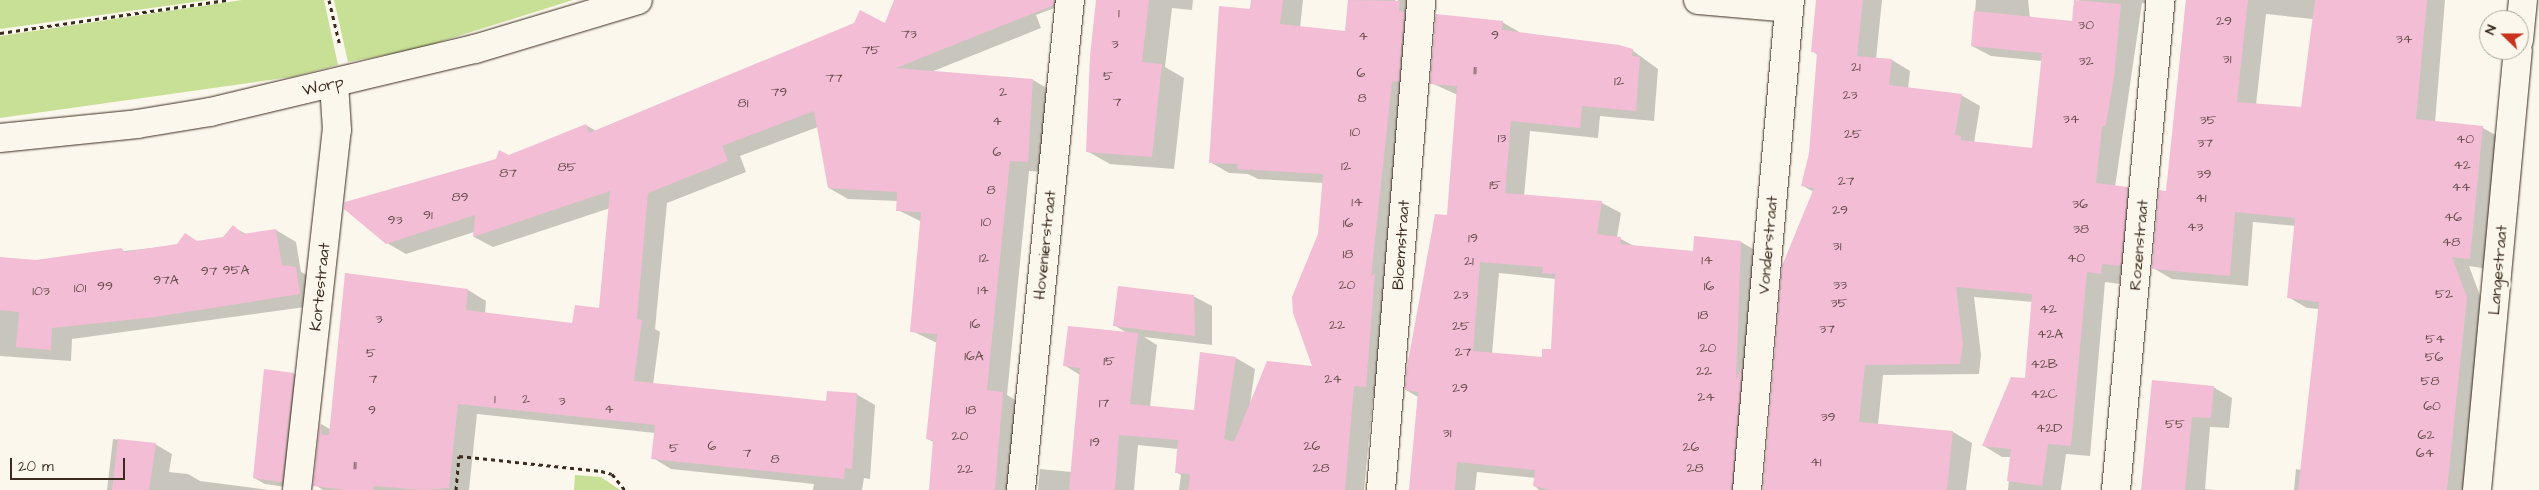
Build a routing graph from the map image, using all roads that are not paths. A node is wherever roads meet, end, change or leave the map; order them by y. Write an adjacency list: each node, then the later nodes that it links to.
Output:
1 (638, 0): 8 (street, Worp)
2 (1070, 0): 11 (street, Hovenierstraat)
3 (1421, 0): 12 (street, Bloemstraat)
4 (1698, 0): 6 (street)
5 (2161, 0): 14 (street, Rozenstraat)
6 (1789, 4): 13 (street, Vonderstraat)
7 (2517, 60): 15 (street, Langestraat)
8 (342, 82): 9 (street, Worp); 10 (street, Kortestraat)
9 (0, 138)
10 (297, 490)
11 (1021, 490)
12 (1381, 490)
13 (1747, 490)
14 (2116, 490)
15 (2477, 490)

